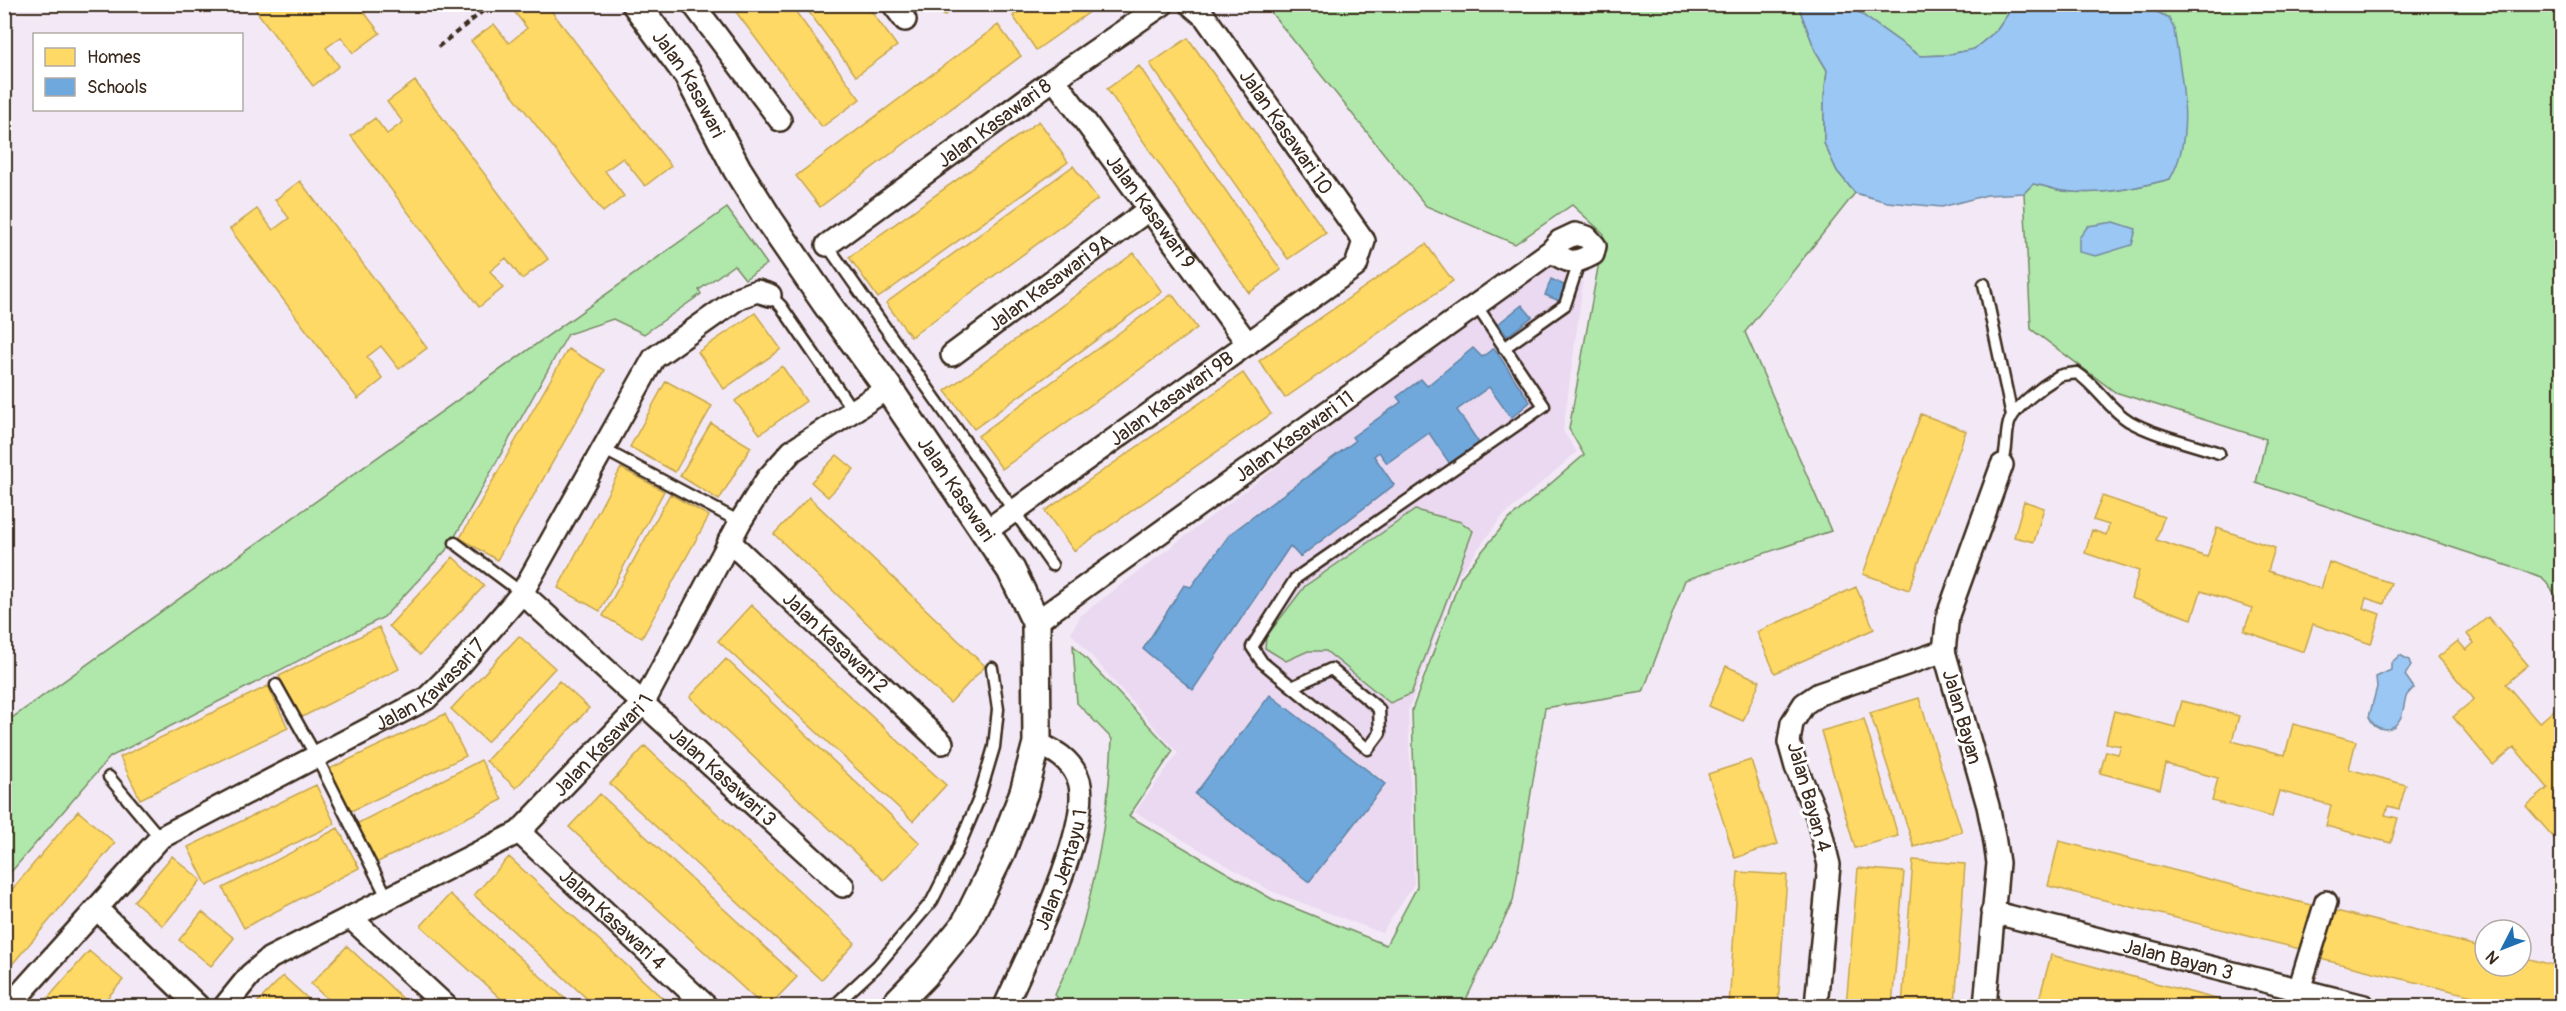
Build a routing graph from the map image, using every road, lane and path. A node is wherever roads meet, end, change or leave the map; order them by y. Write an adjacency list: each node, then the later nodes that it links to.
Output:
1 (492, 4): 6 (path)
2 (636, 4): 19 (street, Jalan Kasawari)
3 (693, 4): 8 (street)
4 (1163, 4): 7 (street, Jalan Kasawari 8)
5 (1190, 4): 12 (street, Jalan Kasawari 10)
6 (438, 47)
7 (1054, 79): 9 (street, Jalan Kasawari 9); 10 (street, Jalan Kasawari 8)
8 (780, 120)
9 (1148, 210): 16 (street, Jalan Kasawari 9); 18 (street, Jalan Kasawari 9A)
10 (827, 245): 25 (lane)
11 (1579, 261): 15 (street, Jalan Kasawari 11); 17 (lane)
12 (1356, 266): 16 (street, Jalan Kasawari 9B)
13 (1984, 284): 21 (lane)
14 (770, 295): 20 (lane); 22 (street, Jalan Kawasari 7)
15 (1476, 306): 17 (lane); 32 (street, Jalan Kasawari 11)
16 (1248, 344): 25 (street, Jalan Kasawari 9B)
17 (1504, 348): 36 (lane)
18 (952, 355)
19 (888, 388): 20 (street, Jalan Kasawari 1); 27 (street, Jalan Kasawari)
20 (853, 411): 26 (street, Jalan Kasawari 1)
21 (2012, 416): 23 (lane); 24 (lane, Jalan Bayan)
22 (603, 449): 26 (lane); 31 (street, Jalan Kawasari 7)
23 (2219, 453)
24 (2002, 465): 33 (street, Jalan Bayan)
25 (1015, 510): 27 (street, Jalan Kasawari 9B); 30 (lane)
26 (740, 522): 28 (street, Jalan Kasawari 1)
27 (986, 531): 32 (street, Jalan Kasawari)
28 (729, 542): 37 (street, Jalan Kasawari 1); 38 (street, Jalan Kasawari 2)
29 (455, 543): 31 (lane)
30 (1052, 565)
31 (522, 592): 37 (street, Jalan Kasawari 3); 40 (street, Jalan Kawasari 7)
32 (1036, 622): 39 (street, Jalan Kasawari)
33 (1944, 651): 48 (street, Jalan Bayan); 59 (street, Jalan Bayan 4)
34 (992, 668): 56 (lane)
35 (276, 685): 40 (lane)
36 (1294, 686): 36 (lane)
37 (644, 702): 42 (street, Jalan Kasawari 1); 44 (street, Jalan Kasawari 3)
38 (942, 743)
39 (1037, 744): 57 (street, Jalan Kasawari); 58 (street, Jalan Jentayu 1)
40 (317, 758): 43 (street, Jalan Kawasari 7); 45 (lane)
41 (109, 777): 43 (lane)
42 (519, 832): 45 (street, Jalan Kasawari 1); 55 (street, Jalan Kasawari 4)
43 (160, 838): 47 (street, Jalan Kawasari 7)
44 (843, 886)
45 (388, 899): 49 (street, Jalan Kasawari 1)
46 (2326, 902): 50 (street)
47 (98, 910): 51 (street, Jalan Kawasari 7); 52 (street)
48 (1992, 912): 50 (street, Jalan Bayan 3); 60 (street, Jalan Bayan)
49 (351, 918): 53 (street, Jalan Kasawari 1); 54 (street)
50 (2296, 997): 61 (street, Jalan Bayan 3)
51 (9, 1006)
52 (198, 1006)
53 (225, 1006)
54 (446, 1006)
55 (706, 1006)
56 (834, 1006)
57 (894, 1006)
58 (1005, 1006)
59 (1816, 1006)
60 (1985, 1006)
61 (2364, 1006)

